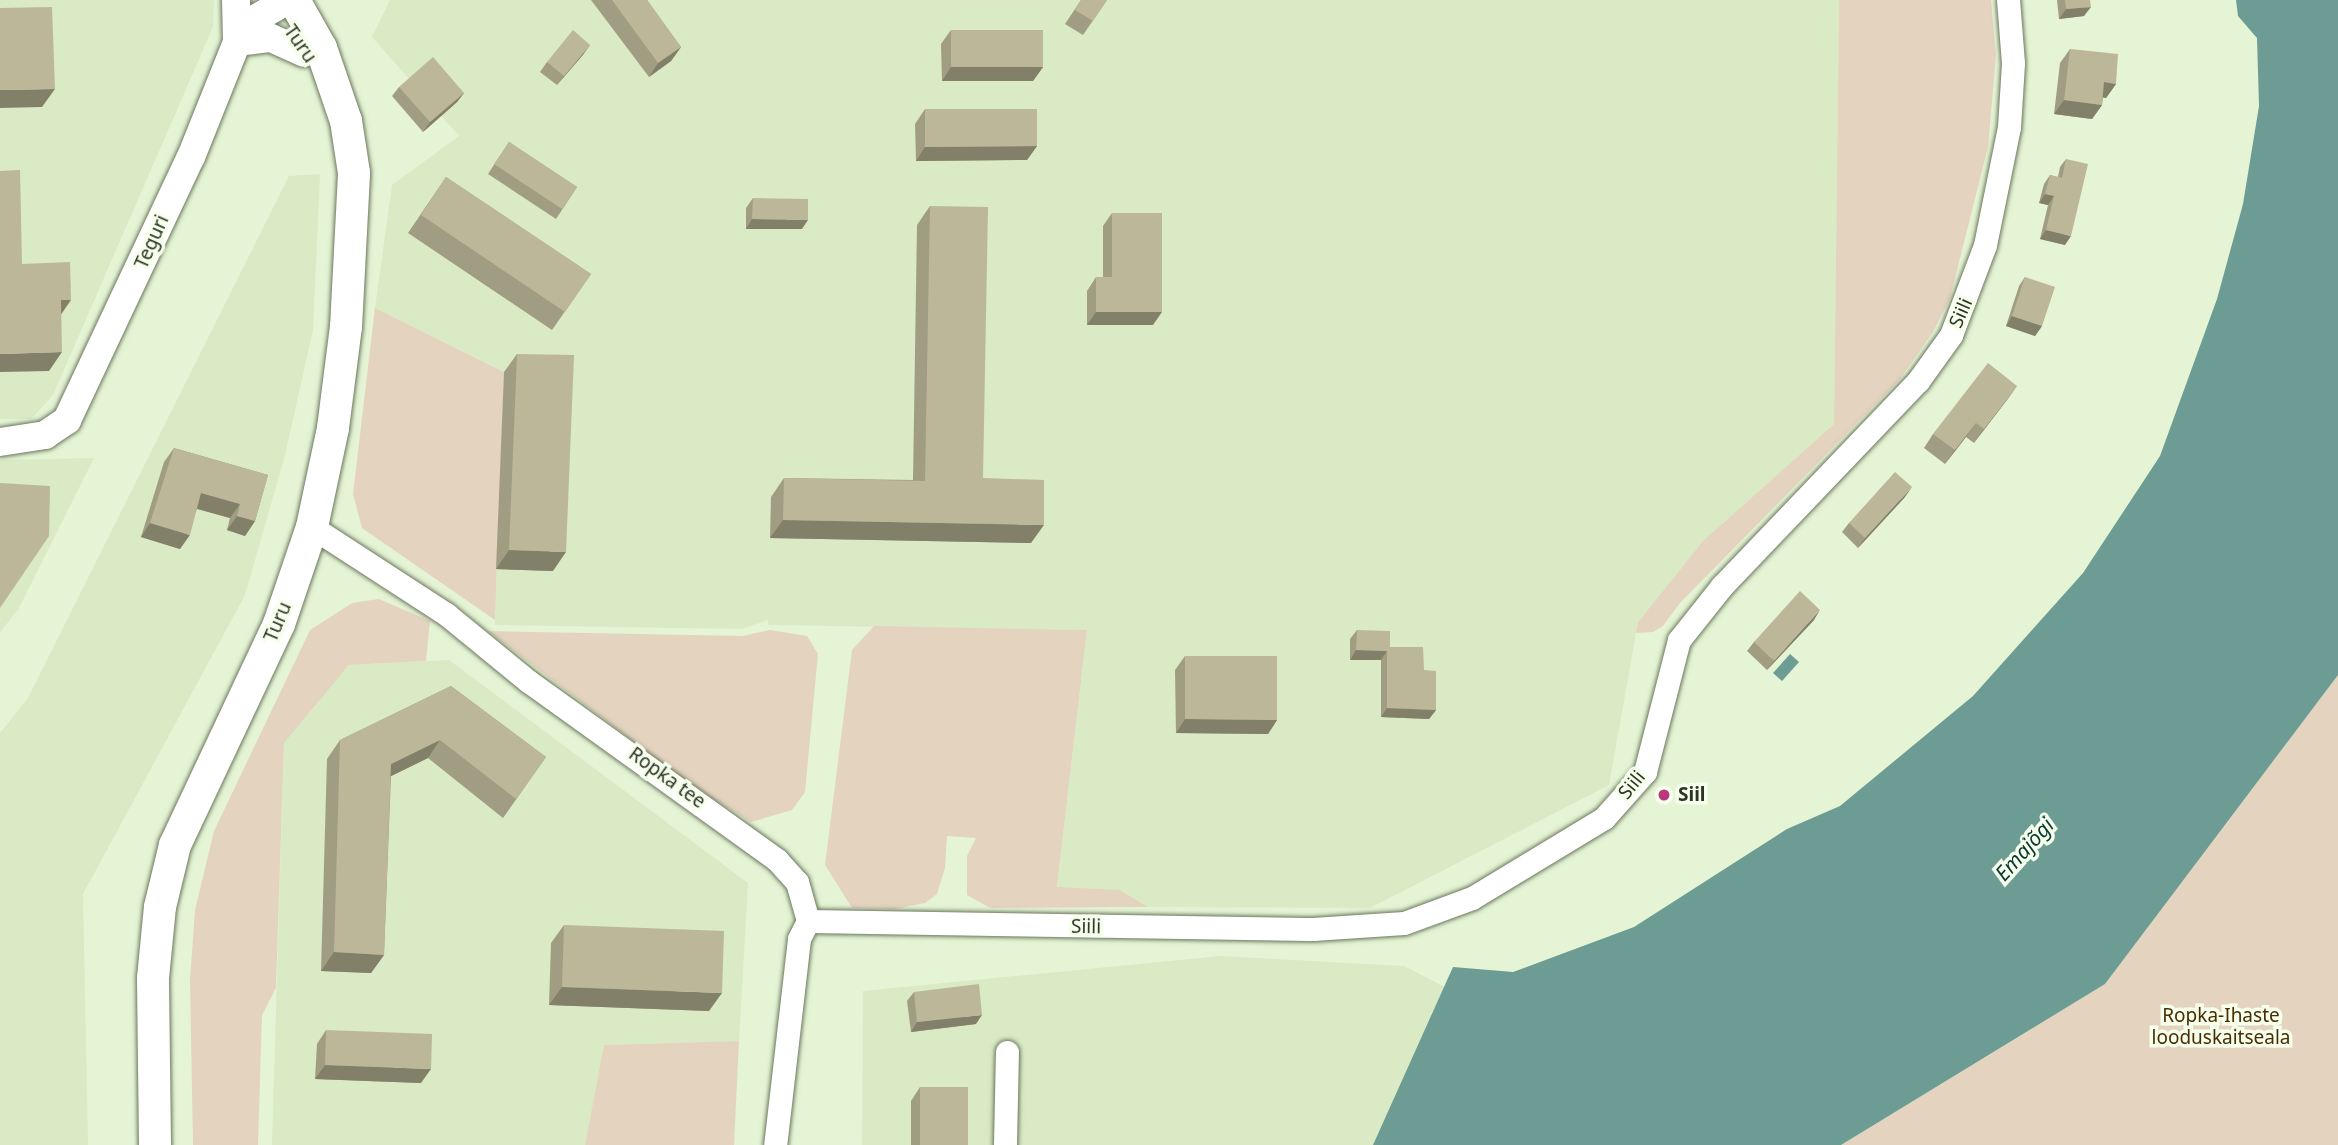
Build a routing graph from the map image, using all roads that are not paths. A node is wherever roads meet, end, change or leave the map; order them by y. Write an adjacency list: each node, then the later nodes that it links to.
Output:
1 (236, 0): 4 (street)
2 (2008, 0): 9 (street, Siili)
3 (282, 2): 4 (street, Teguri); 5 (main road, Turu); 6 (main road, Turu)
4 (237, 42): 5 (street); 7 (street, Teguri)
5 (304, 53): 6 (main road, Turu)
6 (332, 86): 8 (main road, Turu)
7 (0, 442)
8 (312, 527): 9 (street, Ropka tee); 11 (main road, Turu)
9 (808, 921): 12 (street)
10 (1007, 1052): 13 (street)
11 (155, 1145)
12 (775, 1145)
13 (1005, 1145)

